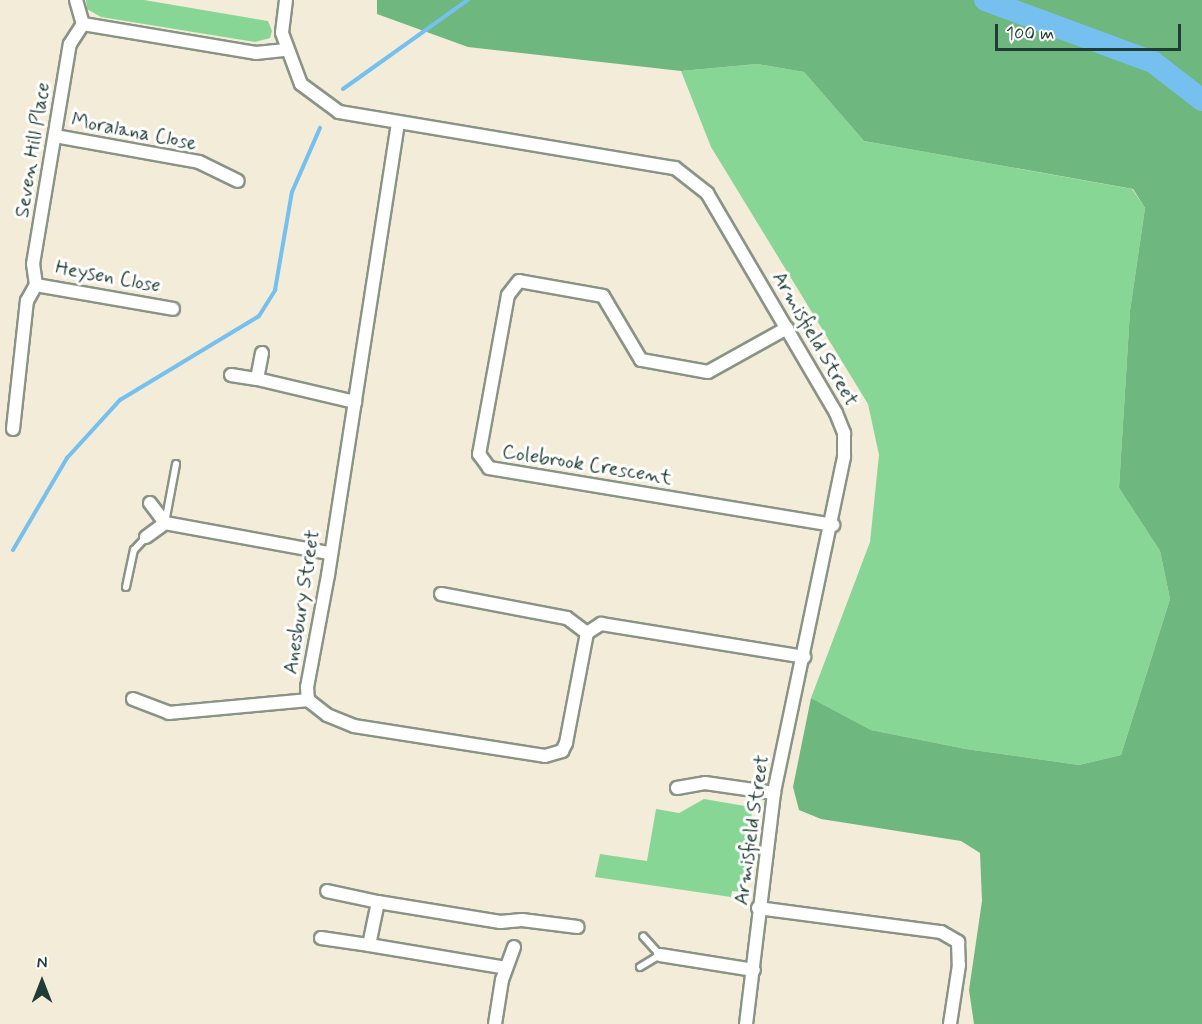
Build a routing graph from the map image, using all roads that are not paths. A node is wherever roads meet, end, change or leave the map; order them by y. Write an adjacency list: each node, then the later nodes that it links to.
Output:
1 (76, 0): 3 (street)
2 (286, 0): 4 (street, Armisfield Street)
3 (83, 24): 4 (street); 6 (street, Seven Hill Place)
4 (286, 50): 5 (street, Armisfield Street)
5 (398, 123): 10 (street, Armisfield Street); 14 (street, Anesbury Street)
6 (55, 136): 7 (street, Moralana Close); 8 (street, Seven Hill Place)
7 (238, 181)
8 (36, 285): 9 (street, Heysen Close); 15 (street, Seven Hill Place)
9 (173, 309)
10 (787, 328): 19 (street, Armisfield Street); 19 (street, Colebrook Crescent)
11 (261, 353): 13 (street)
12 (231, 375): 13 (street)
13 (257, 379): 14 (street)
14 (355, 402): 21 (street, Anesbury Street)
15 (13, 429)
16 (176, 464): 18 (lane)
17 (150, 503): 18 (street)
18 (165, 523): 20 (street); 21 (street)
19 (832, 525): 25 (street, Armisfield Street)
20 (146, 537): 22 (lane)
21 (330, 553): 27 (street, Anesbury Street)
22 (126, 587)
23 (441, 594): 24 (street)
24 (587, 633): 25 (street); 27 (street, Anesbury Street)
25 (804, 657): 29 (street, Armisfield Street)
26 (133, 699): 27 (street)
27 (308, 700)
28 (677, 788): 29 (street)
29 (774, 793): 32 (street, Armisfield Street)
30 (327, 891): 31 (street)
31 (378, 902): 33 (street); 36 (street)
32 (758, 908): 41 (street, Armisfield Street); 44 (street)
33 (578, 927)
34 (643, 936): 38 (lane)
35 (321, 938): 36 (street)
36 (369, 945): 40 (street)
37 (514, 947): 40 (street)
38 (660, 955): 39 (lane); 41 (street)
39 (640, 967)
40 (506, 968): 42 (street)
41 (754, 970): 43 (street, Armisfield Street)
42 (495, 1024)
43 (746, 1024)
44 (950, 1024)

